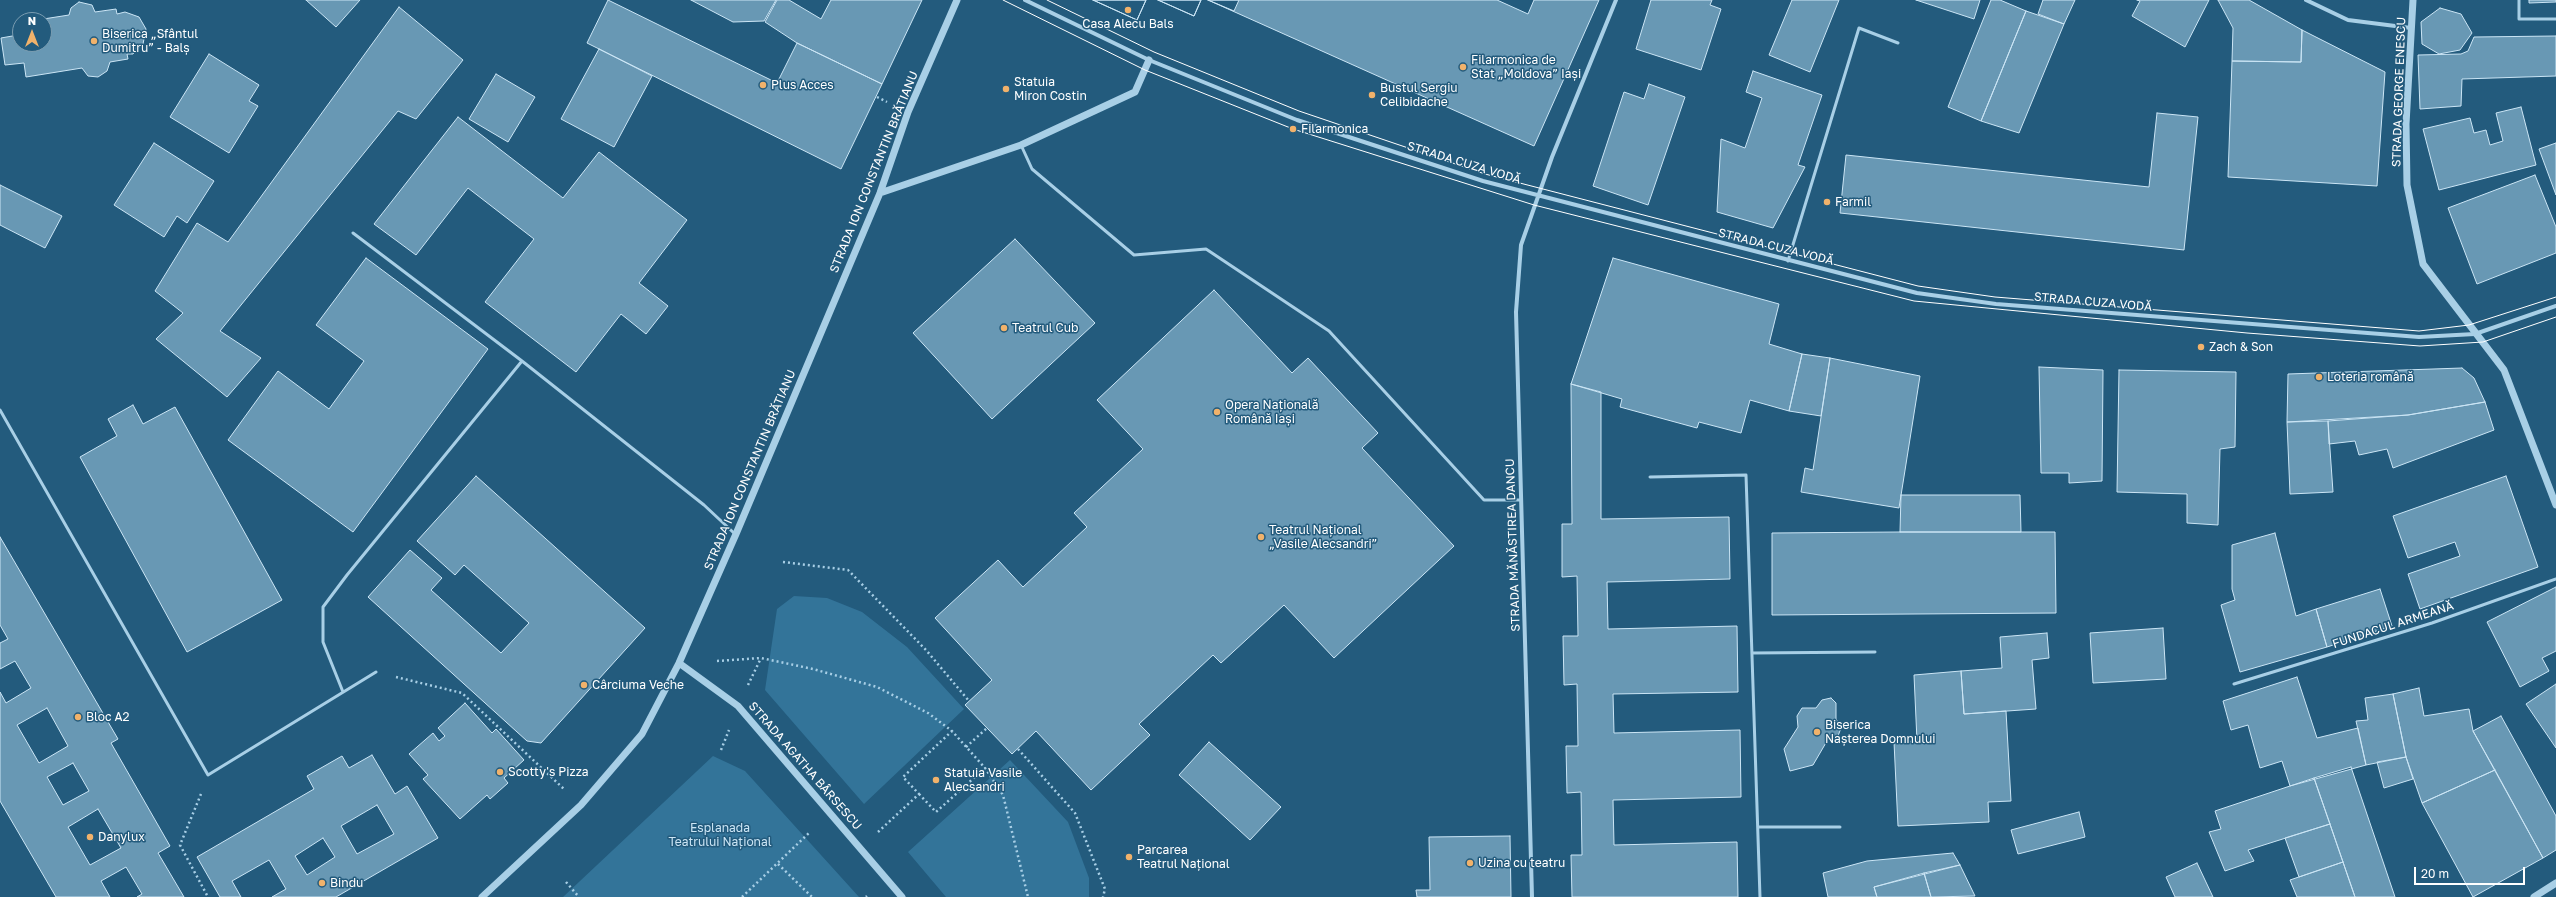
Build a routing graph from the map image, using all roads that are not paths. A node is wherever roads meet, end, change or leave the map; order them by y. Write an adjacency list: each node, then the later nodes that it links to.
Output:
1 (957, 0): 12 (street, STRADA ION CONSTANTIN BRĂTIANU)
2 (1025, 0): 10 (street, STRADA CUZA VODĂ)
3 (1616, 0): 13 (street, STRADA MĂNĂSTIREA DANCU)
4 (2306, 0): 8 (street)
5 (2413, 0): 8 (street, STRADA GEORGE ENESCU)
6 (2519, 0): 7 (lane)
7 (2556, 19)
8 (2411, 28): 17 (street, STRADA GEORGE ENESCU)
9 (1898, 43): 15 (lane)
10 (1150, 60): 11 (street); 13 (street, STRADA CUZA VODĂ)
11 (1021, 145): 12 (street); 21 (lane)
12 (880, 193): 23 (street, STRADA ION CONSTANTIN BRĂTIANU)
13 (1538, 196): 15 (street, STRADA CUZA VODĂ); 21 (street, STRADA MĂNĂSTIREA DANCU)
14 (354, 233): 18 (lane)
15 (1788, 261): 17 (street, STRADA CUZA VODĂ)
16 (2556, 306): 17 (street, STRADA CUZA VODĂ)
17 (2475, 334): 22 (street, STRADA GEORGE ENESCU)
18 (522, 361): 23 (lane); 30 (lane)
19 (0, 410): 30 (lane)
20 (1650, 477): 26 (lane)
21 (1521, 500): 36 (street, STRADA MĂNĂSTIREA DANCU)
22 (2556, 505)
23 (736, 534): 27 (street, STRADA ION CONSTANTIN BRĂTIANU)
24 (2556, 579): 29 (lane, FUNDACUL ARMEANĂ)
25 (1876, 652): 26 (lane)
26 (1752, 653): 31 (lane)
27 (679, 663): 34 (street, STRADA ION CONSTANTIN BRĂTIANU); 35 (street, STRADA AGATHA BÂRSESCU)
28 (376, 672): 30 (lane)
29 (2234, 684)
30 (343, 692)
31 (1758, 827): 32 (lane); 37 (lane)
32 (1840, 827)
33 (2556, 883): 38 (street)
34 (482, 897)
35 (902, 897)
36 (1532, 897)
37 (1760, 897)
38 (2534, 897)

